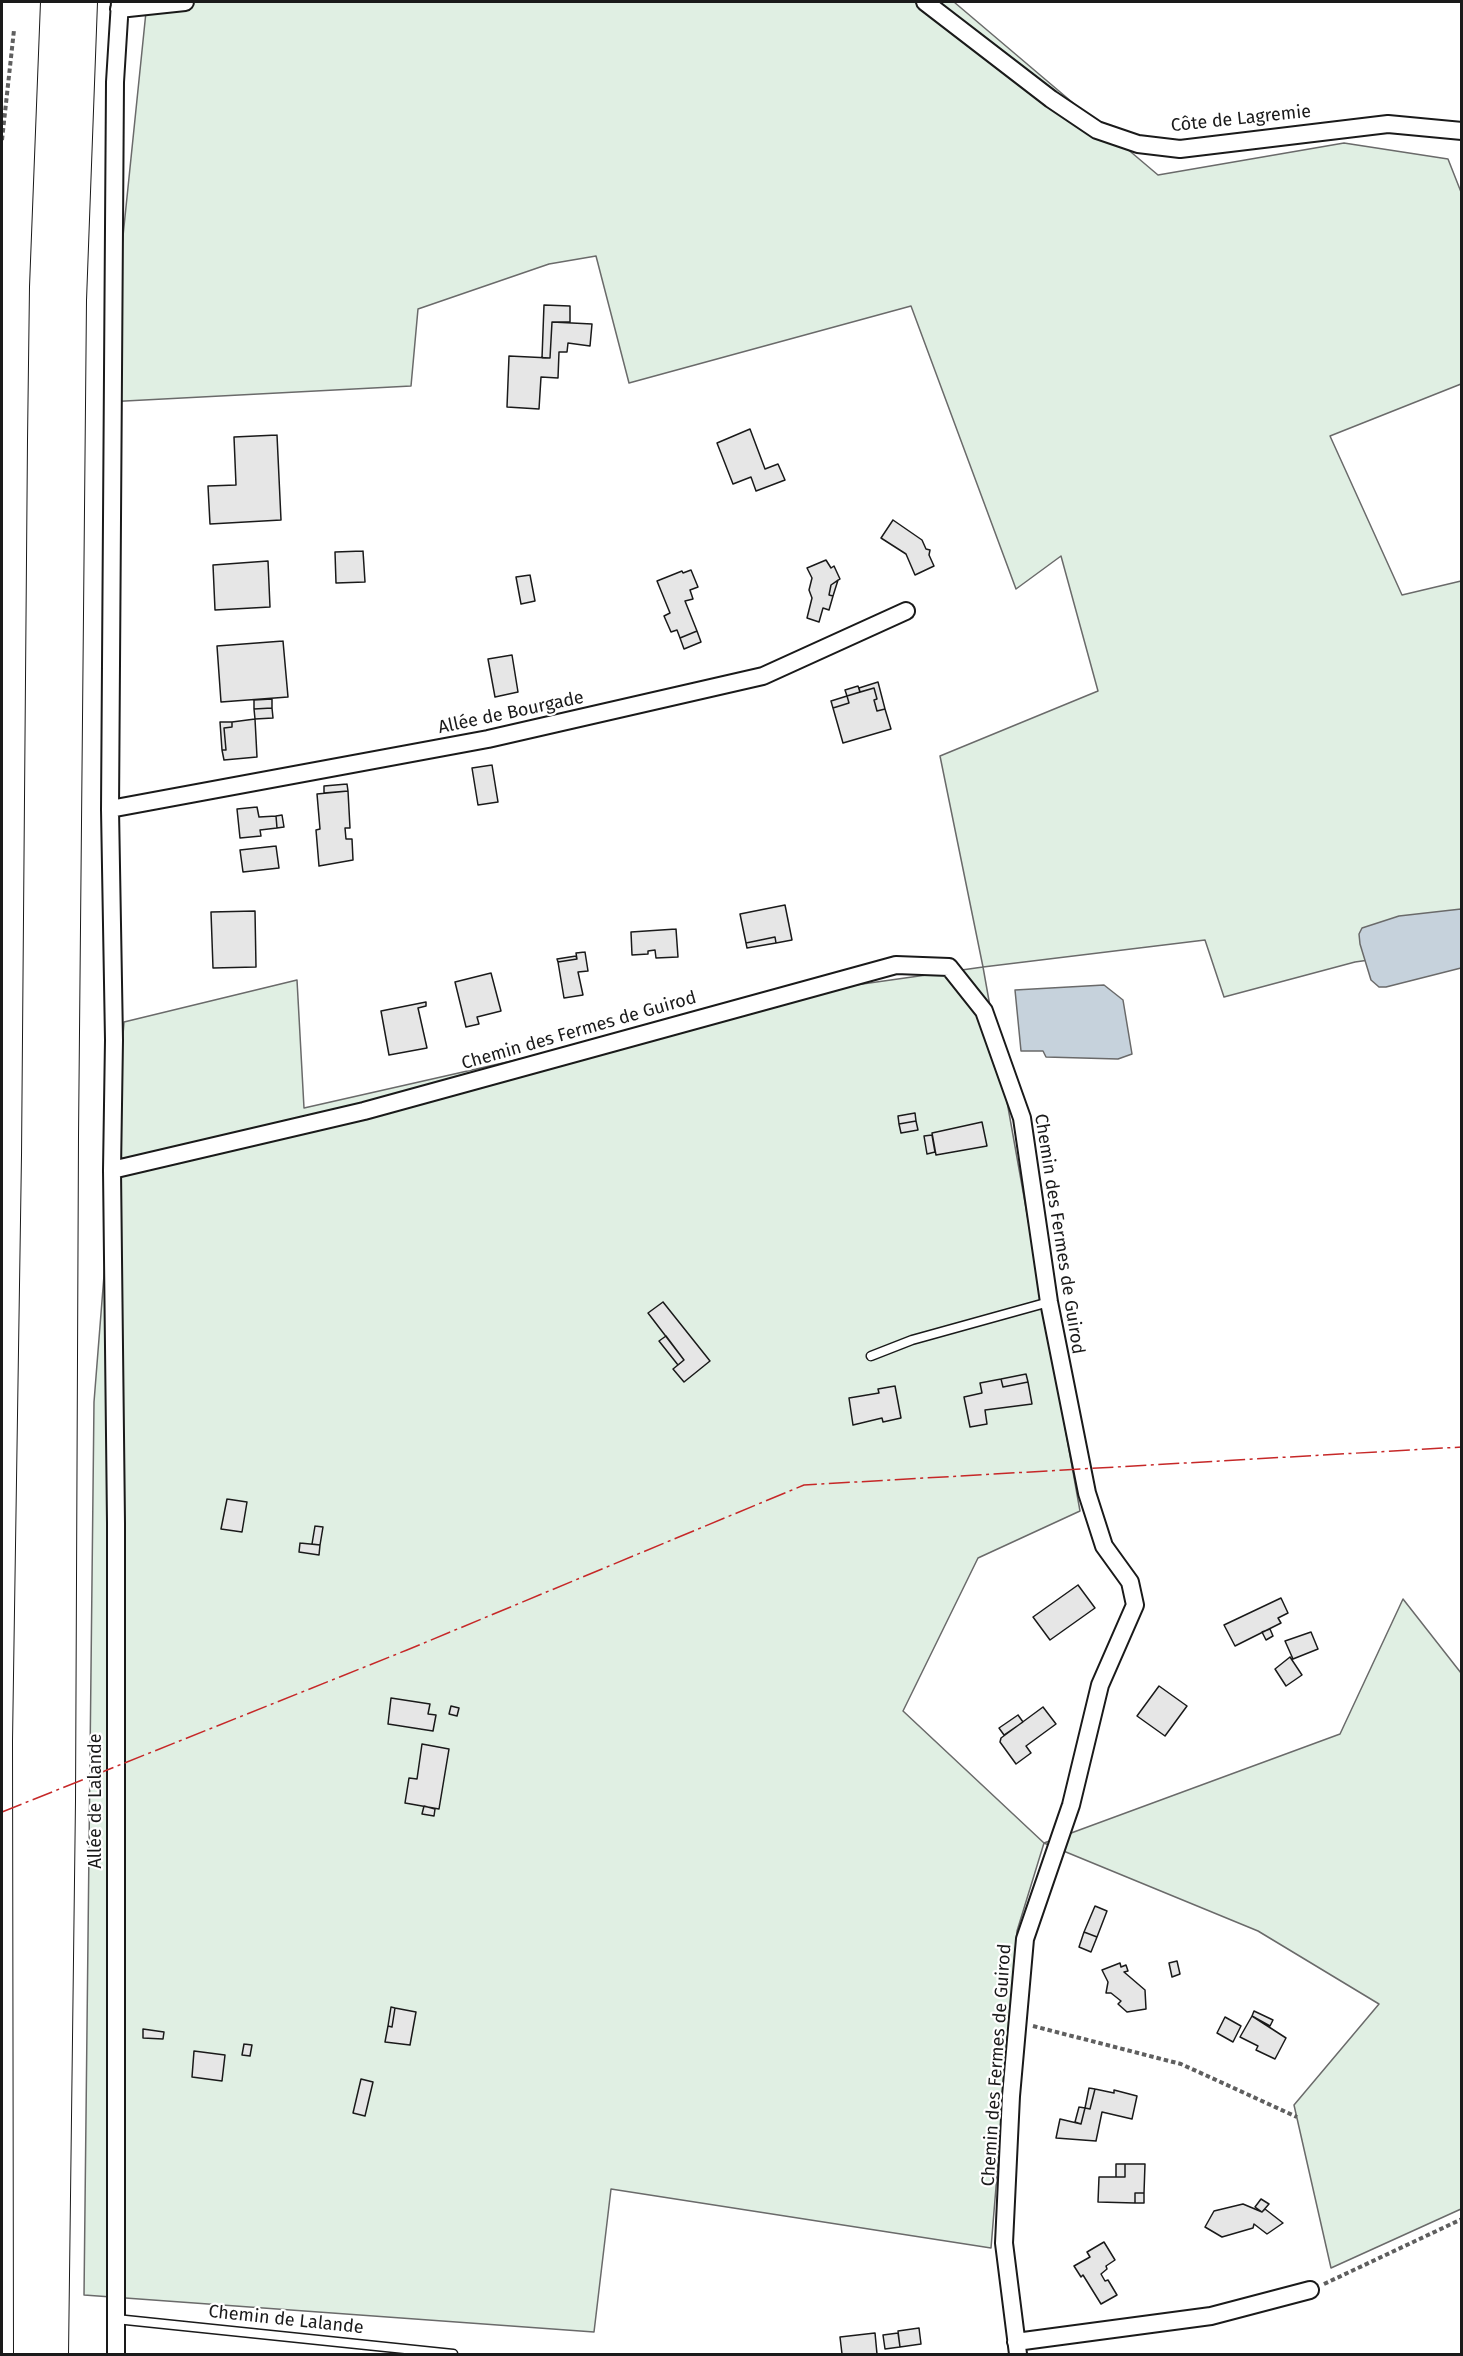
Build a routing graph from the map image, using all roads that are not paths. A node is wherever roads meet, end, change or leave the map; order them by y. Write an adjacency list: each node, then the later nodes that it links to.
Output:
1 (57, 2): 15 (highway)
2 (81, 2): 16 (highway)
3 (185, 2): 5 (street)
4 (925, 2): 6 (street, Côte de Lagremie)
5 (120, 5): 8 (street, Allée de Lalande)
6 (1461, 131)
7 (906, 611): 8 (street, Allée de Bourgade)
8 (110, 809): 9 (street, Allée de Lalande)
9 (112, 1170): 10 (street, Chemin des Fermes de Guirod); 13 (street, Allée de Lalande)
10 (1049, 1302): 11 (lane); 14 (street, Chemin des Fermes de Guirod)
11 (872, 1356)
12 (1310, 2290): 14 (street)
13 (115, 2319): 17 (street, Allée de Lalande); 18 (lane, Chemin de Lalande)
14 (1017, 2348)
15 (30, 2355)
16 (52, 2355)
17 (116, 2355)
18 (453, 2355)

